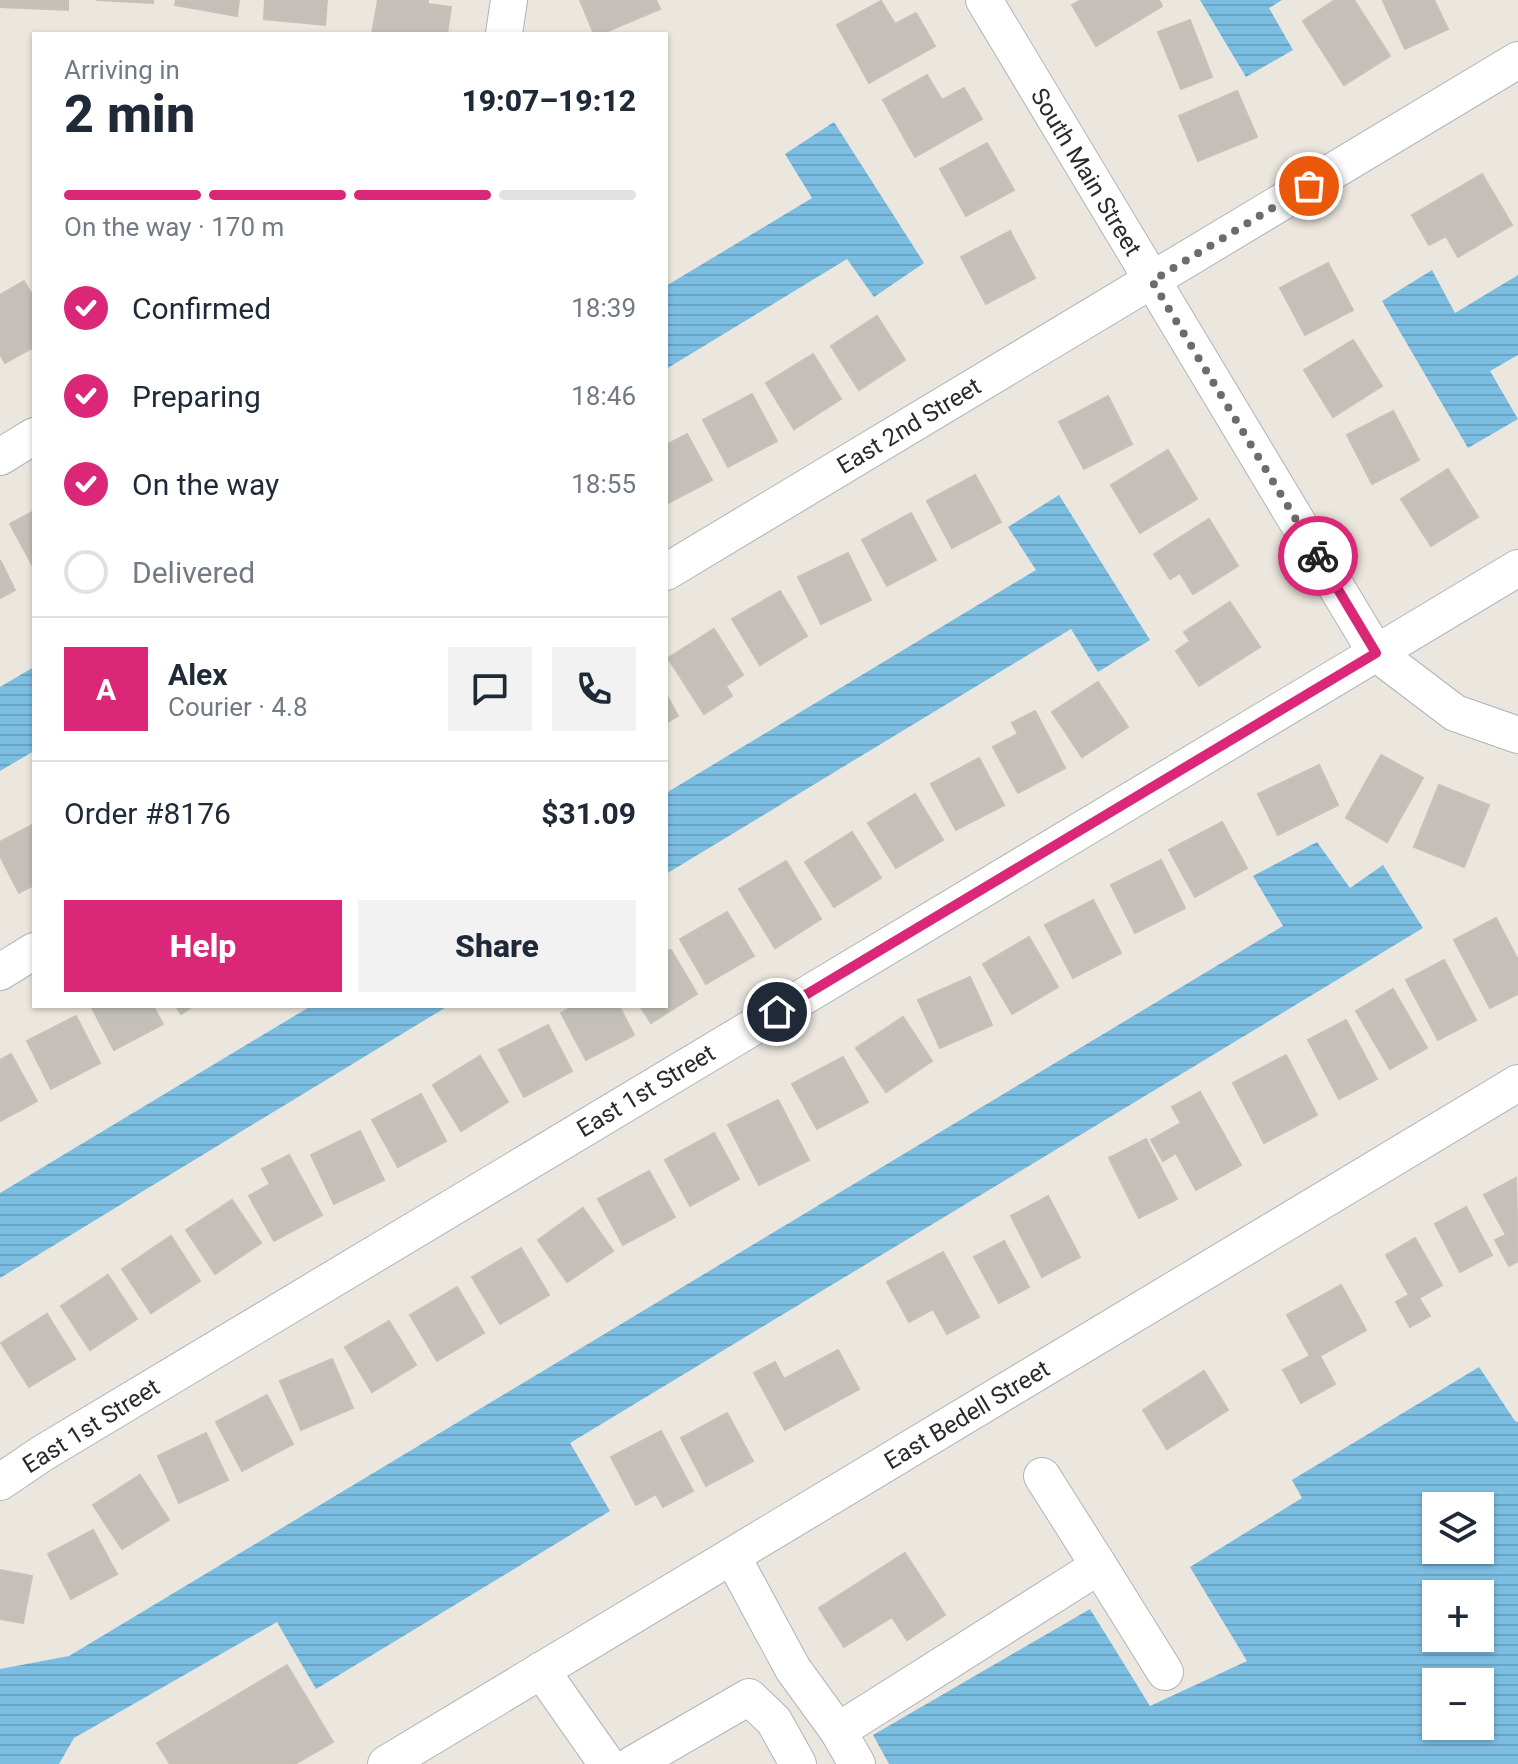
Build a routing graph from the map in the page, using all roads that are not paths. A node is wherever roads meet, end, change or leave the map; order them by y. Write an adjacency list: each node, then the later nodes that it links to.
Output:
1 (509, 0): 3 (street)
2 (984, 0): 5 (street, South Main Street)
3 (504, 32)
4 (1518, 60): 5 (street, East 2nd Street)
5 (1152, 281): 9 (street, East 2nd Street); 10 (street, South Main Street)
6 (32, 437): 7 (street)
7 (0, 457)
8 (1518, 568): 10 (street, East 1st Street)
9 (668, 571)
10 (1376, 653): 11 (street, South Main Street); 16 (street, East 1st Street)
11 (1518, 735)
12 (32, 952): 13 (street)
13 (0, 972)
14 (1518, 1083): 17 (street, East Bedell Street)
15 (1042, 1476): 18 (street)
16 (0, 1482)
17 (732, 1556): 19 (street, East Bedell Street); 21 (street)
18 (1099, 1566): 20 (street); 21 (street)
19 (541, 1670): 22 (street, East Bedell Street); 23 (street)
20 (1165, 1672)
21 (838, 1731): 26 (street)
22 (401, 1755)
23 (607, 1764)
24 (633, 1764): 25 (street)
25 (798, 1764)
26 (857, 1764)

